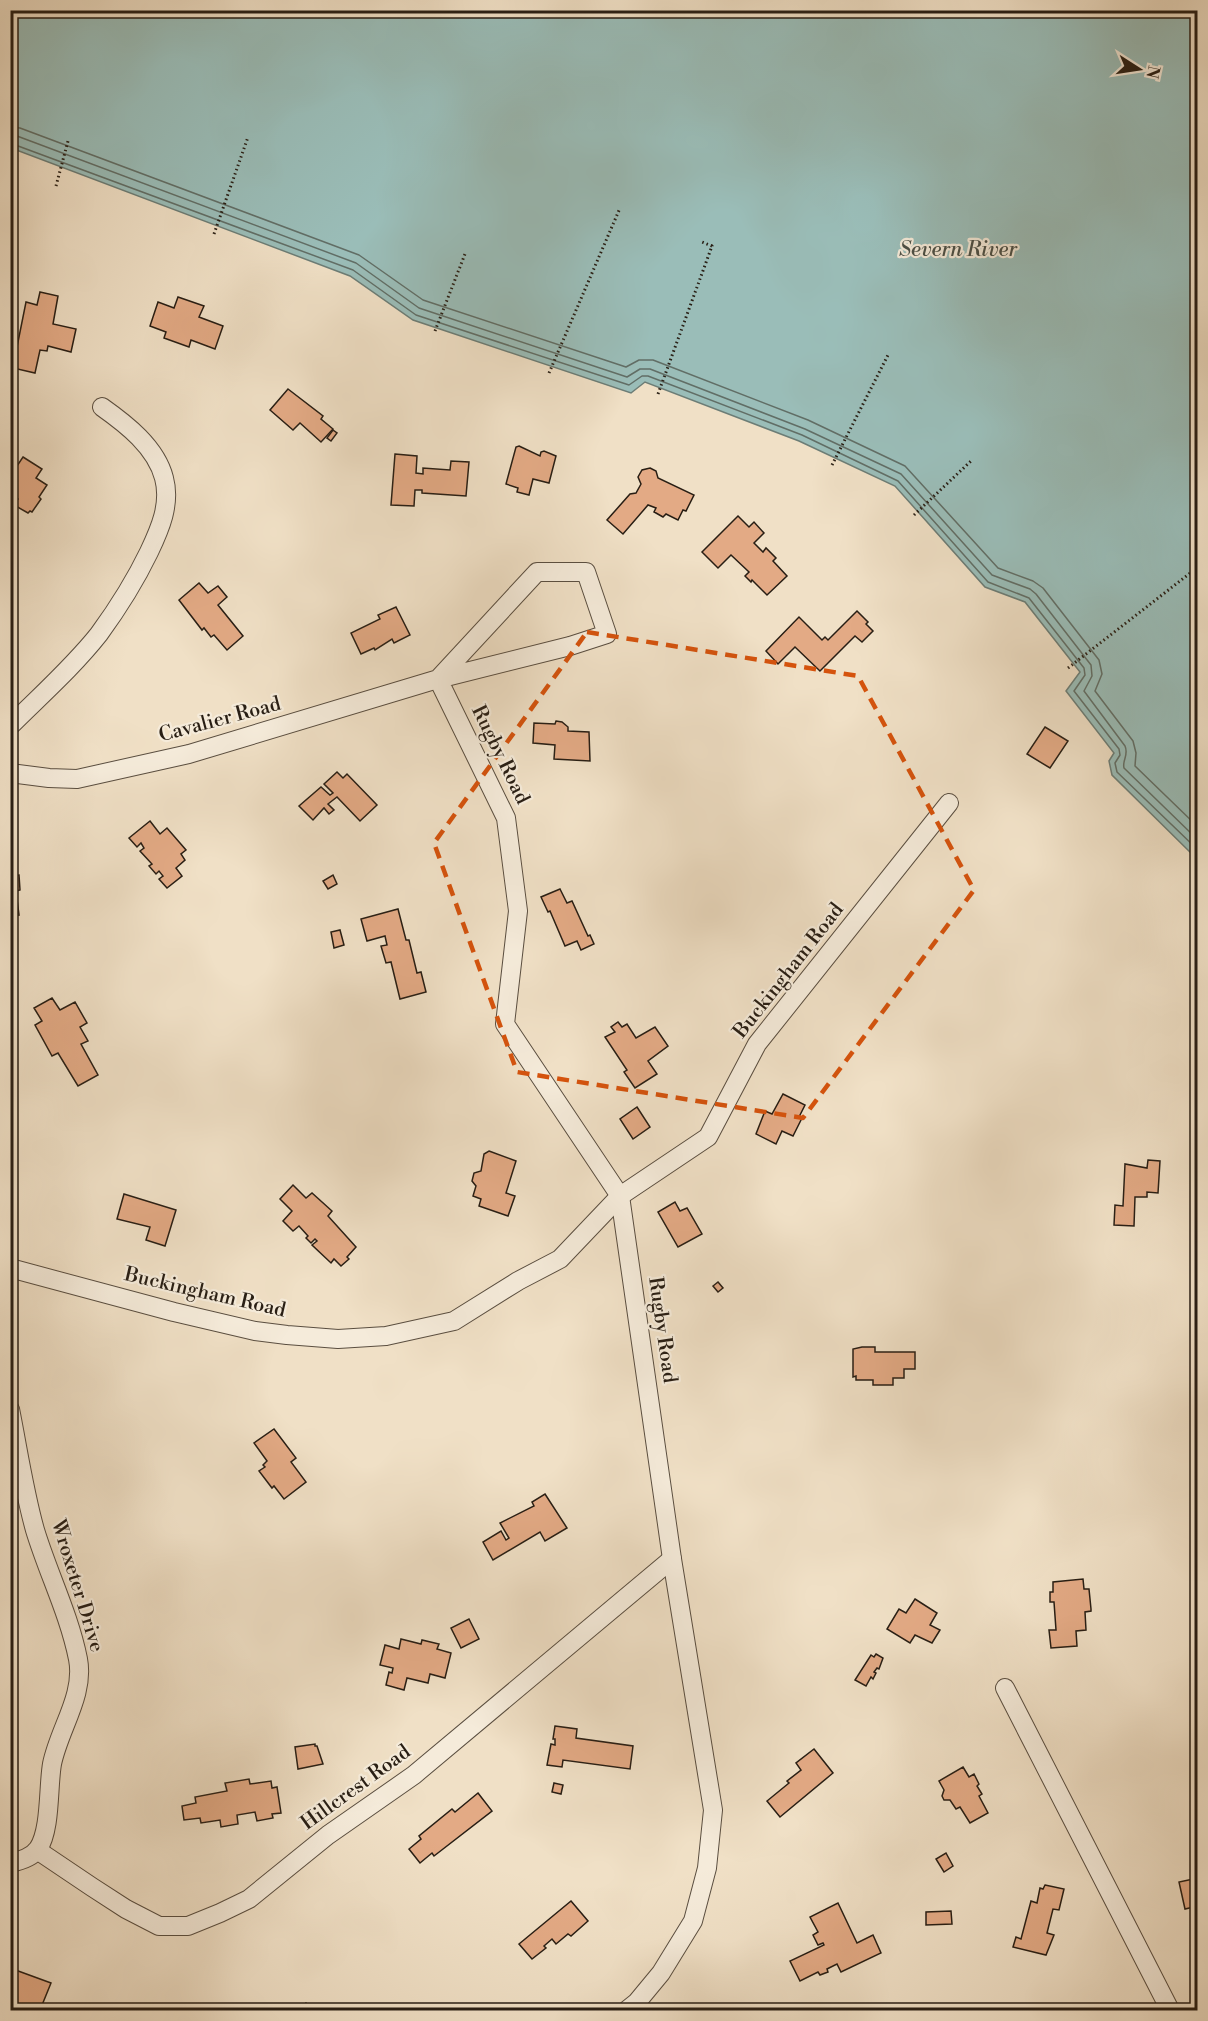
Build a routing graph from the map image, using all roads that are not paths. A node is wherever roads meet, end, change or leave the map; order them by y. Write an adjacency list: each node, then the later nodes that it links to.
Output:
1 (102, 407): 3 (street)
2 (438, 679): 2 (street, Cavalier Road); 4 (street, Cavalier Road); 6 (street, Rugby Road)
3 (10, 726)
4 (10, 773)
5 (949, 802): 6 (street, Buckingham Road)
6 (620, 1196): 7 (street, Buckingham Road); 9 (street, Rugby Road)
7 (10, 1268)
8 (10, 1409): 11 (street, Wroxeter Drive)
9 (672, 1559): 11 (street, Hillcrest Road); 13 (street, Rugby Road)
10 (1005, 1688): 14 (street)
11 (38, 1850): 12 (street)
12 (10, 1863)
13 (627, 2010)
14 (1170, 2010)

